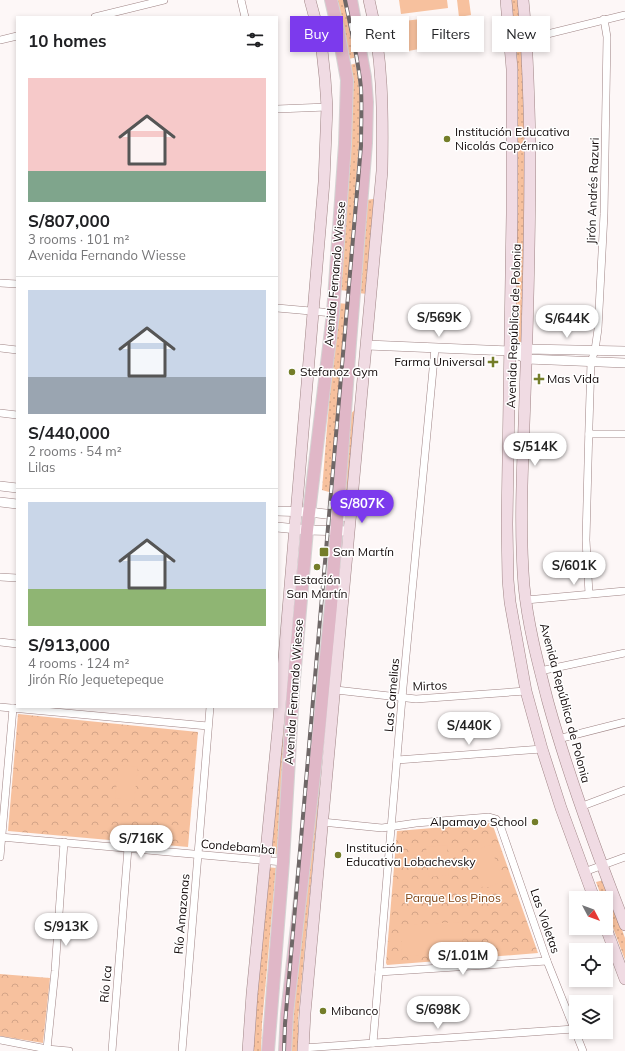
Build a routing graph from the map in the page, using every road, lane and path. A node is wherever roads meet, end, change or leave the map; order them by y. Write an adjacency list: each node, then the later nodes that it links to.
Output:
1 (164, 0): 10 (street)
2 (241, 0): 11 (street)
3 (310, 0): 20 (main road, Avenida Fernando Wiesse)
4 (331, 0): 26 (main road, Avenida Fernando Wiesse)
5 (351, 0): 48 (main road, Avenida Fernando Wiesse)
6 (369, 0): 27 (main road)
7 (506, 0): 12 (main road, Avenida República de Polonia)
8 (523, 0): 13 (main road, Avenida República de Polonia)
9 (625, 15): 14 (street)
10 (99, 16)
11 (245, 16)
12 (508, 16)
13 (525, 16)
14 (604, 19): 15 (street); 31 (street, Jirón Andrés Razuri)
15 (550, 33)
16 (16, 36): 17 (street)
17 (0, 40)
18 (511, 52): 32 (main road, Avenida República de Polonia)
19 (528, 52): 34 (main road, Avenida República de Polonia)
20 (327, 107): 21 (street); 25 (main road, Avenida Fernando Wiesse)
21 (278, 109)
22 (0, 283): 23 (street)
23 (16, 284)
24 (278, 308): 25 (street)
25 (314, 311): 26 (street); 46 (main road, Avenida Fernando Wiesse)
26 (333, 313): 47 (main road, Avenida Fernando Wiesse)
27 (367, 346): 29 (street); 49 (main road)
28 (0, 348): 30 (street)
29 (435, 348): 32 (street); 65 (street, Las Camelias)
30 (16, 350)
31 (596, 350): 33 (street); 34 (street); 35 (street, Jirón Andrés Razuri)
32 (510, 351): 34 (street); 64 (main road, Avenida República de Polonia)
33 (625, 351)
34 (526, 354): 35 (street); 58 (main road, Avenida República de Polonia)
35 (591, 362): 36 (street); 39 (street)
36 (625, 363)
37 (0, 413): 38 (street)
38 (16, 415)
39 (588, 434): 40 (street); 57 (street)
40 (625, 434)
41 (0, 486): 42 (street)
42 (16, 488)
43 (0, 502): 44 (street)
44 (16, 504)
45 (278, 511): 46 (street)
46 (296, 512): 47 (street); 51 (main road, Avenida Fernando Wiesse)
47 (309, 512): 48 (street); 51 (main road, Avenida Fernando Wiesse)
48 (338, 516): 49 (street); 52 (main road, Avenida Fernando Wiesse)
49 (350, 517): 53 (main road)
50 (278, 527): 51 (street)
51 (301, 529): 52 (street); 84 (main road, Avenida Fernando Wiesse); 85 (main road, Avenida Fernando Wiesse)
52 (337, 530): 53 (street); 106 (main road, Avenida Fernando Wiesse)
53 (349, 531): 63 (main road)
54 (0, 576): 55 (street)
55 (16, 578)
56 (625, 591): 57 (street)
57 (589, 594): 58 (street)
58 (526, 600): 62 (main road, Avenida República de Polonia)
59 (0, 642): 60 (street)
60 (16, 644)
61 (625, 654): 62 (street)
62 (540, 671): 71 (main road, Avenida República de Polonia)
63 (336, 690): 65 (street, Mirtos); 76 (main road)
64 (526, 691): 65 (street, Mirtos); 72 (main road, Avenida República de Polonia)
65 (402, 698): 73 (street, Las Camelias)
66 (0, 706): 67 (street)
67 (13, 708): 70 (street); 78 (street)
68 (210, 708): 70 (street, Río Amazonas)
69 (625, 722): 71 (street)
70 (208, 726): 81 (street, Río Amazonas)
71 (558, 739): 75 (main road, Avenida República de Polonia)
72 (542, 750): 73 (street); 87 (main road, Avenida República de Polonia)
73 (397, 760): 77 (street, Las Camelias)
74 (625, 790): 75 (street)
75 (580, 807): 86 (main road, Avenida República de Polonia)
76 (322, 822): 77 (street); 100 (main road)
77 (392, 826): 91 (street, Las Violetas); 92 (street, Las Camelias)
78 (1, 837): 79 (street, Condebamba); 82 (street)
79 (64, 842): 80 (street, Condebamba); 99 (street)
80 (128, 848): 81 (street, Condebamba); 102 (street, Río Ica)
81 (198, 854): 84 (street, Condebamba); 103 (street, Río Amazonas)
82 (0, 857)
83 (625, 857): 86 (street)
84 (265, 860): 85 (street, Condebamba); 104 (main road, Avenida Fernando Wiesse)
85 (283, 862): 105 (main road, Avenida Fernando Wiesse)
86 (601, 865): 87 (street); 89 (main road, Avenida República de Polonia)
87 (584, 872): 88 (main road, Avenida República de Polonia)
88 (591, 891)
89 (625, 925)
90 (609, 935): 93 (main road)
91 (547, 961): 92 (street); 94 (street, Las Violetas)
92 (379, 972): 98 (street, Las Camelias)
93 (625, 979)
94 (569, 1016)
95 (569, 1029): 98 (street)
96 (578, 1039): 107 (street, Las Violetas)
97 (0, 1040): 99 (street)
98 (373, 1043): 100 (street)
99 (47, 1049): 101 (street)
100 (303, 1049)
101 (69, 1051)
102 (112, 1051)
103 (182, 1051)
104 (248, 1051)
105 (268, 1051)
106 (285, 1051)
107 (583, 1051)

